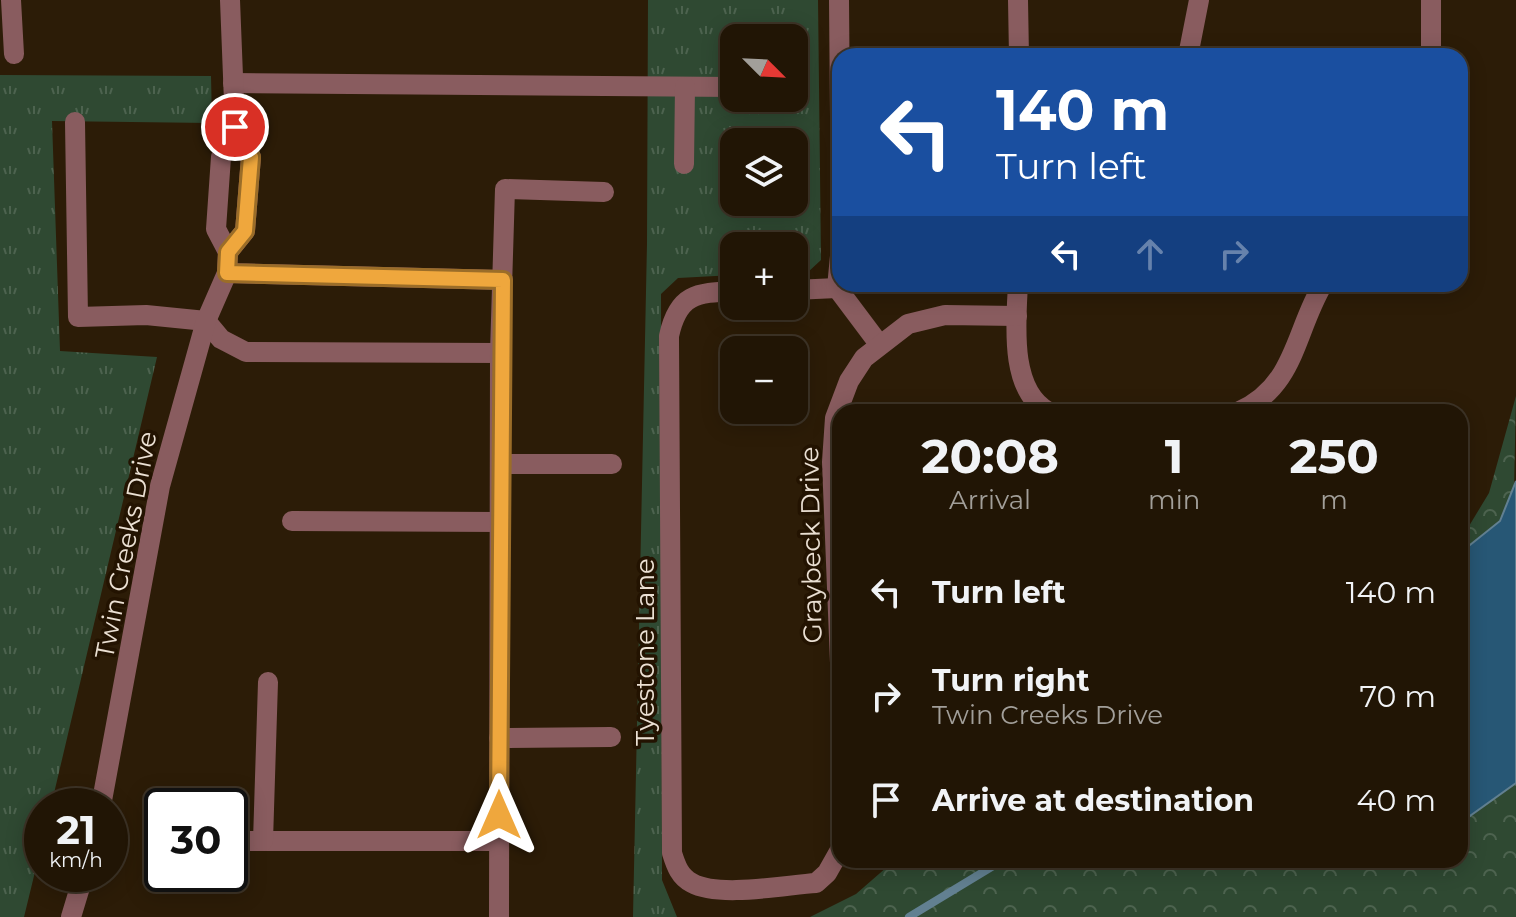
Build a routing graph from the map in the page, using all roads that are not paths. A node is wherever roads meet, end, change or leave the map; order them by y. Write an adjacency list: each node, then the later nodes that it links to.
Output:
1 (11, 0): 11 (street)
2 (230, 0): 12 (street, Twin Creeks Drive)
3 (839, 0): 7 (street)
4 (1018, 0): 8 (street)
5 (1199, 0): 9 (street)
6 (1431, 0): 10 (street)
7 (839, 48)
8 (1019, 48)
9 (1190, 48)
10 (1431, 48)
11 (14, 54)
12 (233, 83): 13 (street); 16 (street, Twin Creeks Drive)
13 (685, 87): 14 (street); 17 (street)
14 (720, 87)
15 (75, 122): 29 (street)
16 (235, 127): 19 (street, Twin Creeks Drive); 19 (street, Twin Creeks Drive)
17 (684, 164)
18 (604, 192): 21 (street)
19 (228, 252): 20 (street, Twin Creeks Drive)
20 (227, 273): 21 (street); 29 (street, Twin Creeks Drive)
21 (503, 280): 31 (street)
22 (832, 288): 23 (street)
23 (808, 289)
24 (720, 291): 44 (street, Tyestone Lane)
25 (840, 292): 30 (street)
26 (1018, 292): 28 (street)
27 (1318, 292): 34 (street)
28 (1017, 316): 30 (street, Graybeck Drive); 33 (street)
29 (206, 321): 31 (street); 42 (street, Twin Creeks Drive)
30 (879, 344): 32 (street, Graybeck Drive)
31 (500, 353): 35 (street)
32 (840, 404)
33 (1039, 404)
34 (1255, 404)
35 (500, 464): 36 (street); 38 (street)
36 (612, 464)
37 (292, 521): 38 (street)
38 (499, 522): 41 (street)
39 (268, 682): 43 (street)
40 (611, 737): 41 (street)
41 (499, 738): 43 (street)
42 (104, 788)
43 (499, 841): 47 (street)
44 (832, 864)
45 (79, 892): 46 (street)
46 (71, 917)
47 (499, 917)

